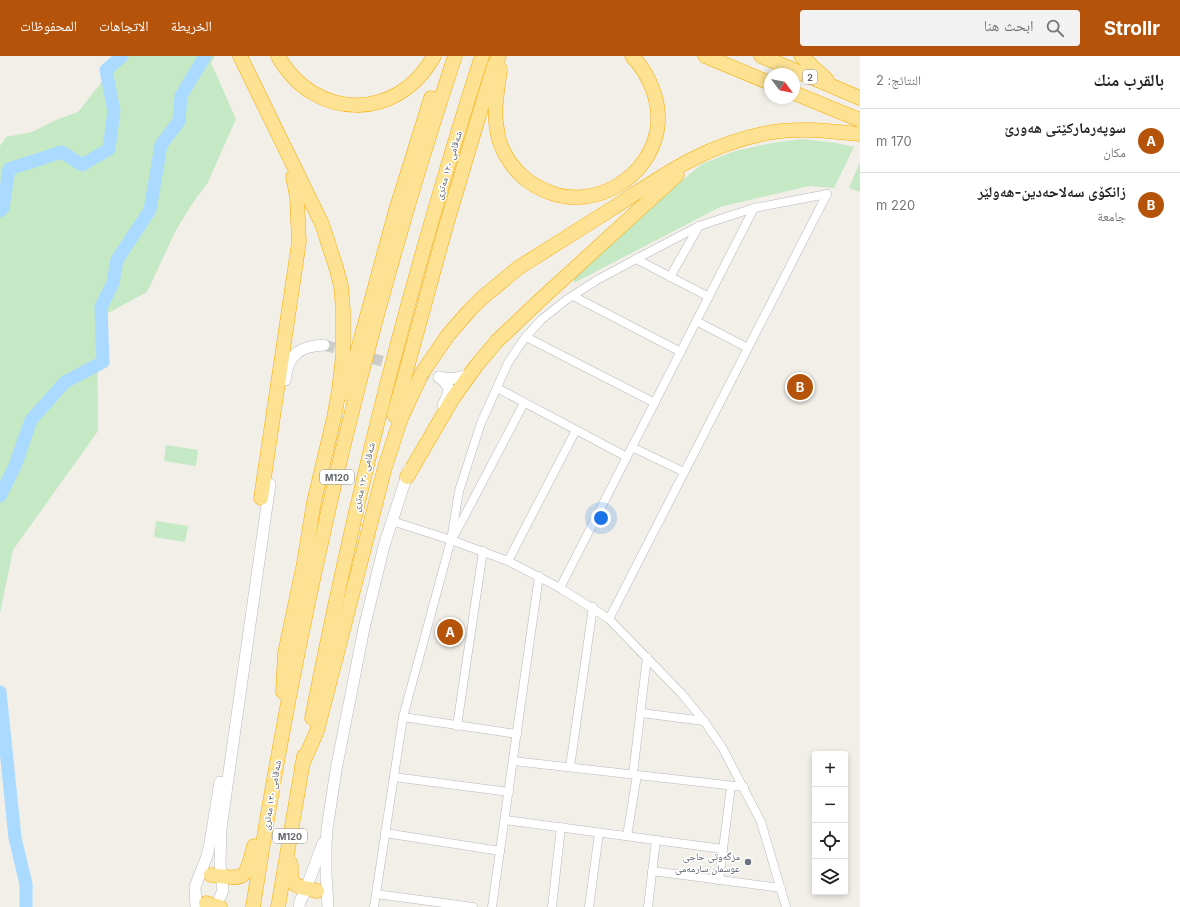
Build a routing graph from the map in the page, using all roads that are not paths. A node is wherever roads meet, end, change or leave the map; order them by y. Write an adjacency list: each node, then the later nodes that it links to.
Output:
1 (240, 56): 18 (highway)
2 (278, 56): 3 (highway)
3 (434, 56)
4 (445, 56): 45 (highway)
5 (455, 56): 57 (highway, شەقامی ١٢٠ مەتری / M120)
6 (482, 56): 59 (highway, شەقامی ١٢٠ مەتری / M120)
7 (500, 56): 8 (highway); 48 (highway)
8 (632, 56)
9 (705, 56): 12 (highway)
10 (760, 56): 13 (highway, 2)
11 (801, 56): 13 (highway)
12 (764, 81)
13 (838, 89): 15 (highway, 2)
14 (800, 95): 16 (highway, 2)
15 (860, 98)
16 (860, 120)
17 (860, 134): 19 (highway)
18 (278, 137): 40 (highway); 45 (highway)
19 (713, 149): 31 (highway); 48 (highway)
20 (754, 208): 21 (street); 25 (street); 29 (street)
21 (699, 226): 22 (street); 23 (street)
22 (636, 259): 23 (street); 24 (street)
23 (670, 277): 25 (street)
24 (572, 296): 27 (street); 30 (street)
25 (709, 297): 26 (street)
26 (696, 322): 29 (street); 30 (street)
27 (526, 337): 32 (street); 34 (street)
28 (324, 345): 82 (street)
29 (748, 348): 38 (street)
30 (681, 352): 34 (street)
31 (471, 373): 39 (highway); 39 (street)
32 (497, 388): 33 (street); 42 (street)
33 (524, 403): 35 (street); 42 (street)
34 (655, 403): 36 (street)
35 (576, 430): 37 (street); 44 (street)
36 (632, 447): 37 (street); 38 (street)
37 (627, 457): 47 (street)
38 (684, 472): 50 (street)
39 (407, 477): 41 (street)
40 (261, 498): 78 (street)
41 (392, 521): 42 (street); 70 (street)
42 (452, 540): 43 (street); 53 (street)
43 (483, 551): 44 (street); 55 (street)
44 (508, 561): 46 (street)
45 (304, 563): 57 (highway)
46 (539, 576): 47 (street); 56 (street)
47 (560, 588): 49 (street)
48 (352, 594): 59 (highway)
49 (593, 607): 50 (street); 60 (street)
50 (609, 619): 51 (street)
51 (647, 656): 52 (street); 54 (street)
52 (640, 713): 54 (street); 61 (street)
53 (403, 717): 55 (street); 62 (street)
54 (704, 721): 64 (street)
55 (458, 726): 56 (street)
56 (517, 734): 58 (street)
57 (278, 752): 66 (highway, شەقامی ١٢٠ مەتری / M120)
58 (513, 761): 60 (street); 65 (street)
59 (302, 765): 67 (highway, شەقامی ١٢٠ مەتری / M120)
60 (570, 767): 61 (street)
61 (635, 775): 63 (street); 73 (street)
62 (394, 777): 65 (street); 72 (street)
63 (731, 786): 64 (street); 75 (street)
64 (744, 787): 81 (street)
65 (509, 792): 68 (street)
66 (268, 806): 82 (highway); 86 (highway, شەقامی ١٢٠ مەتری / M120)
67 (293, 816): 80 (highway); 87 (highway, شەقامی ١٢٠ مەتری / M120)
68 (505, 820): 69 (street); 76 (street)
69 (561, 827): 71 (street); 92 (street)
70 (327, 829): 80 (street); 84 (street)
71 (599, 832): 73 (street); 93 (street)
72 (385, 833): 76 (street); 83 (street)
73 (628, 836): 74 (street)
74 (656, 840): 75 (street); 77 (street)
75 (723, 849): 79 (street)
76 (500, 851): 91 (street)
77 (652, 871): 79 (street); 94 (street)
78 (197, 880): 82 (street); 82 (street)
79 (719, 880): 81 (street)
80 (307, 888): 84 (street); 88 (street)
81 (780, 888): 95 (street)
82 (217, 892)
83 (376, 894): 85 (street); 89 (street)
84 (328, 904)
85 (462, 906): 90 (street)
86 (252, 907)
87 (278, 907)
88 (299, 907)
89 (374, 907)
90 (473, 907)
91 (492, 907)
92 (552, 907)
93 (589, 907)
94 (648, 907)
95 (786, 907)

